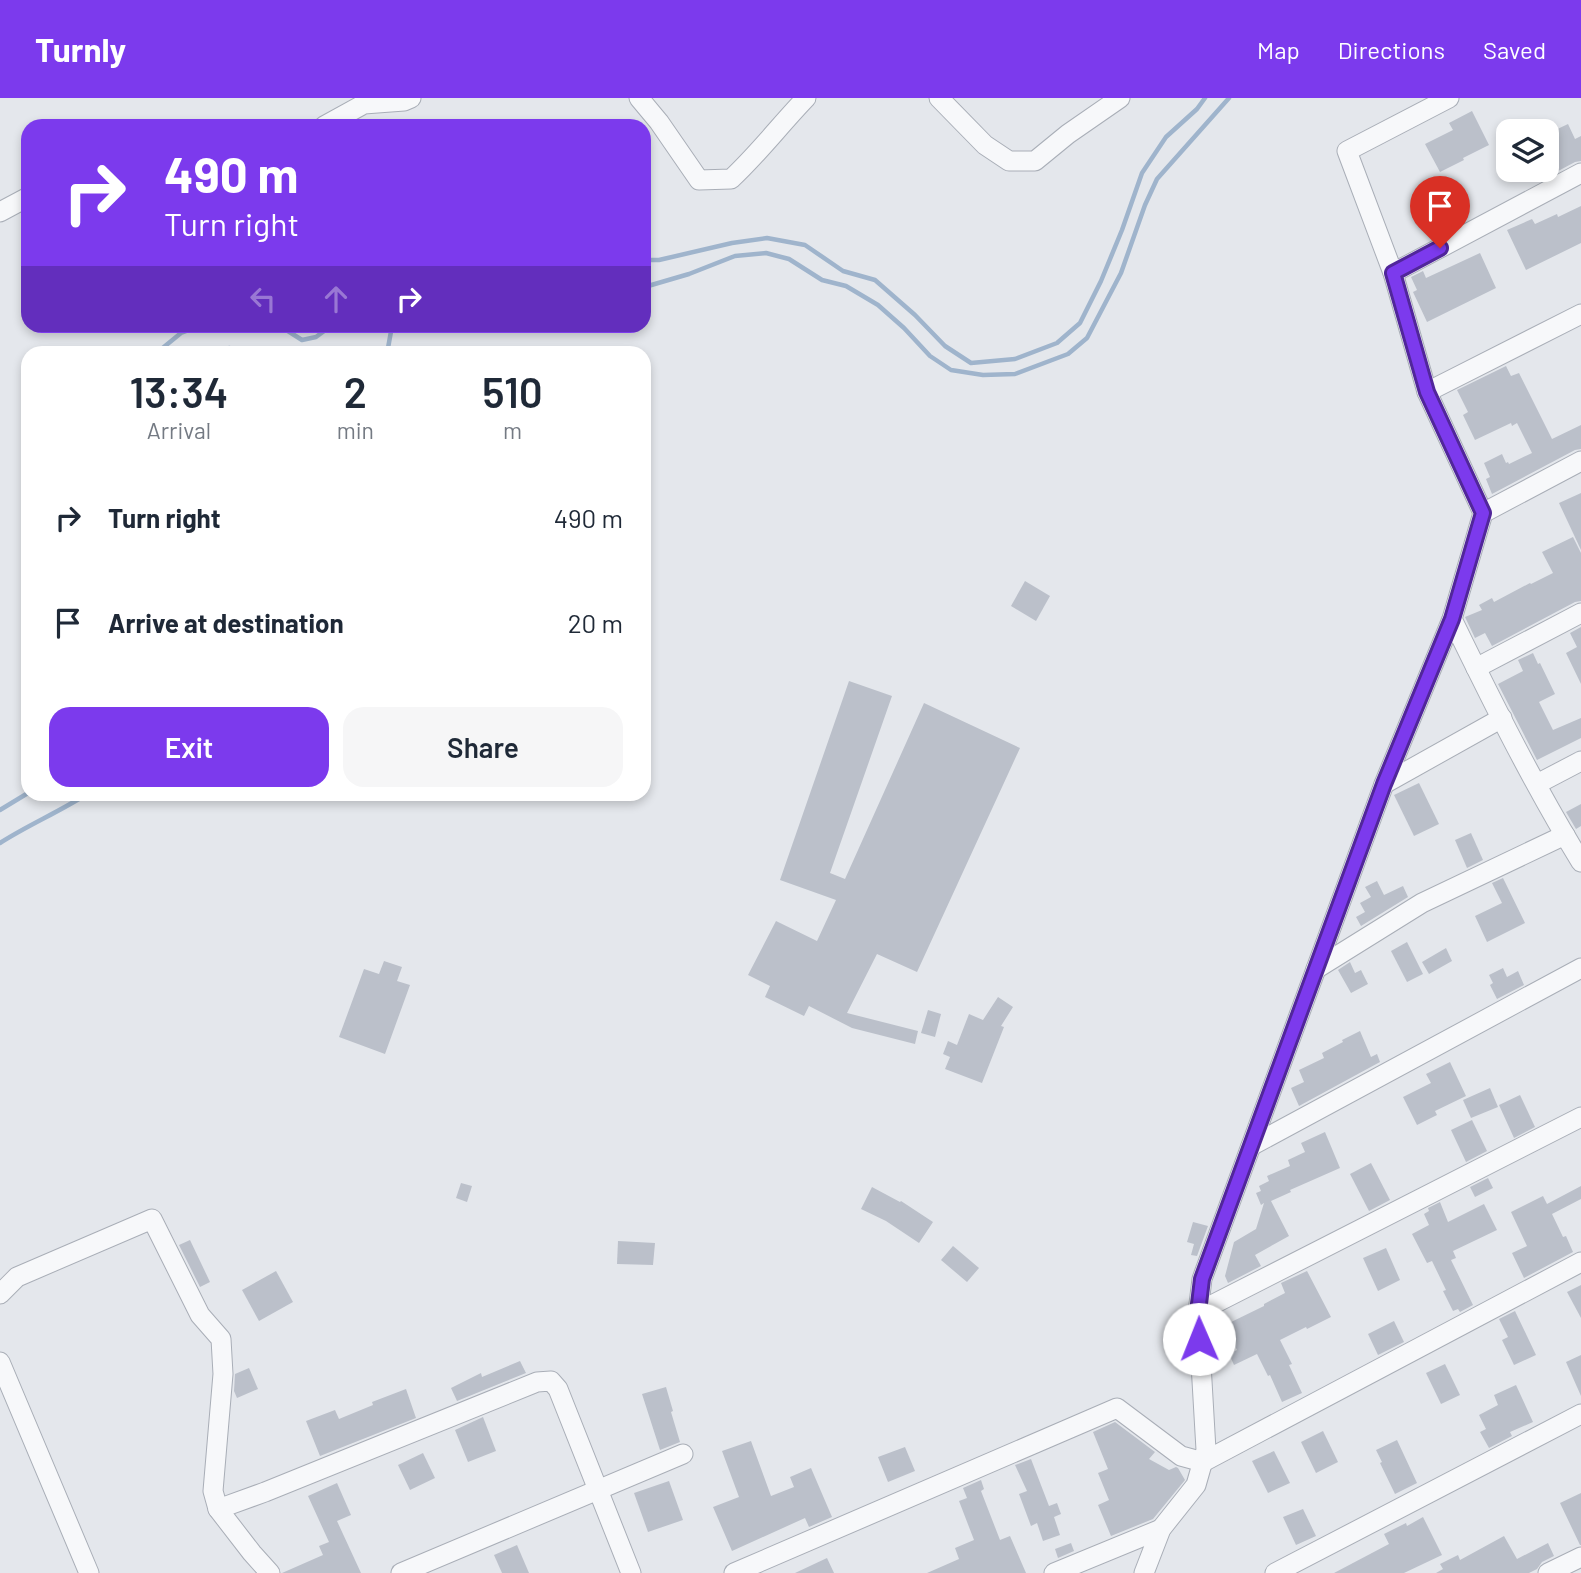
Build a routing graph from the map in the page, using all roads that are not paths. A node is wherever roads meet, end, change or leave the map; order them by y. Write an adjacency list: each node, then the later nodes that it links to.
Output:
1 (411, 98): 7 (street)
2 (639, 98): 3 (street)
3 (806, 98)
4 (939, 98): 5 (street)
5 (1120, 98)
6 (1449, 98): 11 (street)
7 (337, 119)
8 (1581, 173): 11 (street)
9 (21, 201): 10 (street)
10 (0, 212)
11 (1393, 273): 13 (street)
12 (1581, 314): 13 (street)
13 (1427, 392): 15 (street)
14 (1581, 461): 15 (street)
15 (1483, 513): 17 (street)
16 (1581, 612): 18 (street)
17 (1452, 619): 18 (street); 21 (street)
18 (1476, 668): 19 (street)
19 (1502, 718): 21 (street); 22 (street)
20 (1581, 761): 22 (street)
21 (1384, 784): 26 (street)
22 (1537, 784): 23 (street)
23 (1564, 835): 24 (street); 26 (street)
24 (1581, 862)
25 (1581, 968): 28 (street)
26 (1316, 969): 28 (street)
27 (1581, 1117): 31 (street)
28 (1251, 1146): 31 (street)
29 (1581, 1262): 35 (street)
30 (0, 1294): 37 (street)
31 (1198, 1312): 35 (street)
32 (0, 1362): 40 (street)
33 (1581, 1414): 47 (street)
34 (683, 1454): 36 (street)
35 (1203, 1462): 38 (street); 44 (street)
36 (598, 1490): 37 (street); 42 (street); 43 (street)
37 (218, 1509): 41 (street)
38 (1161, 1529): 45 (street); 46 (street)
39 (1581, 1557): 48 (street)
40 (89, 1573)
41 (270, 1573)
42 (401, 1573)
43 (631, 1573)
44 (734, 1573)
45 (1054, 1573)
46 (1144, 1573)
47 (1275, 1573)
48 (1548, 1573)

